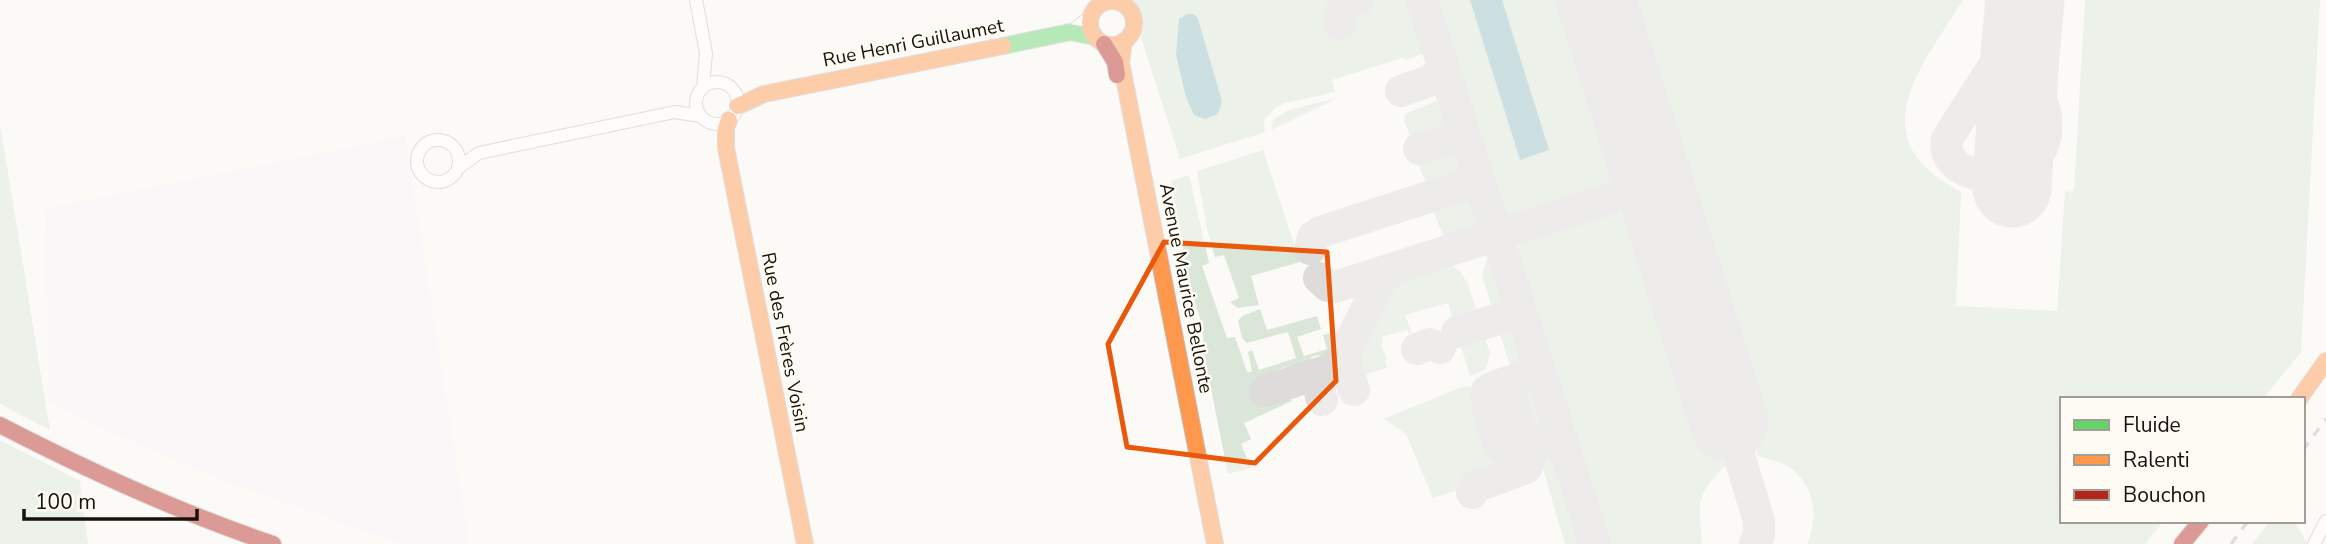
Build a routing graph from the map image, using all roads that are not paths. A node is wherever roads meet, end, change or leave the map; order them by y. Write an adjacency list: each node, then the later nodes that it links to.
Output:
1 (696, 0): 7 (street)
2 (1118, 1): 3 (street); 6 (street)
3 (1098, 7): 4 (street, Rue Henri Guillaumet); 5 (street)
4 (1070, 32): 5 (street, Rue Henri Guillaumet); 10 (street, Rue Henri Guillaumet)
5 (1099, 40): 6 (street); 28 (street, Avenue Maurice Bellonte)
6 (1124, 41): 29 (street, Avenue Maurice Bellonte)
7 (706, 53): 8 (street); 9 (street)
8 (728, 86): 9 (street); 10 (street, Rue Henri Guillaumet); 12 (street)
9 (699, 93): 11 (street); 13 (street)
10 (764, 94): 12 (street, Rue Henri Guillaumet)
11 (675, 112): 13 (street); 16 (street)
12 (734, 113): 13 (street); 15 (street, Rue des Frères Voisin)
13 (705, 119): 15 (street, Rue des Frères Voisin)
14 (455, 148): 16 (street); 17 (street); 17 (street)
15 (726, 148): 27 (street, Rue des Frères Voisin)
16 (479, 153): 17 (street)
17 (458, 169)
18 (2326, 361): 20 (street)
19 (2326, 376): 21 (street)
20 (2300, 397)
21 (2305, 404)
22 (0, 425): 26 (street)
23 (2326, 521): 32 (street)
24 (2199, 523): 30 (street)
25 (2210, 523): 31 (street)
26 (273, 544)
27 (806, 544)
28 (1207, 544)
29 (1215, 544)
30 (2182, 544)
31 (2193, 544)
32 (2314, 544)

